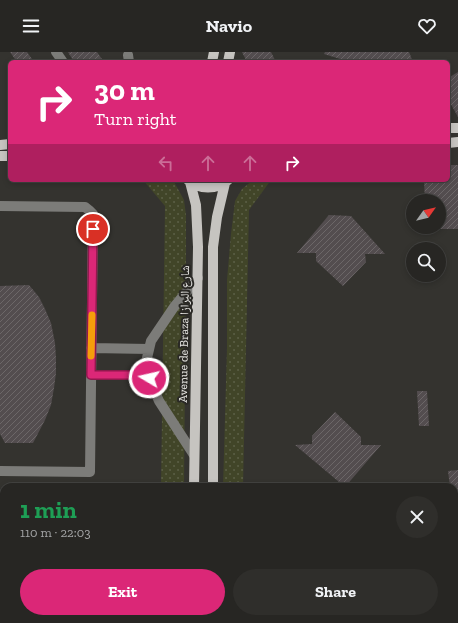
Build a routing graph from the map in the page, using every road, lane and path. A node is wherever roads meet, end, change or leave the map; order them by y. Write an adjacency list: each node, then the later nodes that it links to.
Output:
1 (189, 182): 6 (main road, Avenue de Braza شارع البرازا)
2 (191, 182): 3 (main road)
3 (225, 182)
4 (227, 182): 14 (main road)
5 (0, 206): 7 (street)
6 (198, 278): 8 (street); 11 (main road, Avenue de Braza شارع البرازا)
7 (91, 348): 8 (street); 9 (street)
8 (149, 349): 10 (street)
9 (91, 375): 10 (street); 12 (street)
10 (148, 375): 11 (street)
11 (194, 455): 13 (main road, Avenue de Braza شارع البرازا)
12 (0, 471)
13 (194, 483)
14 (213, 483)

